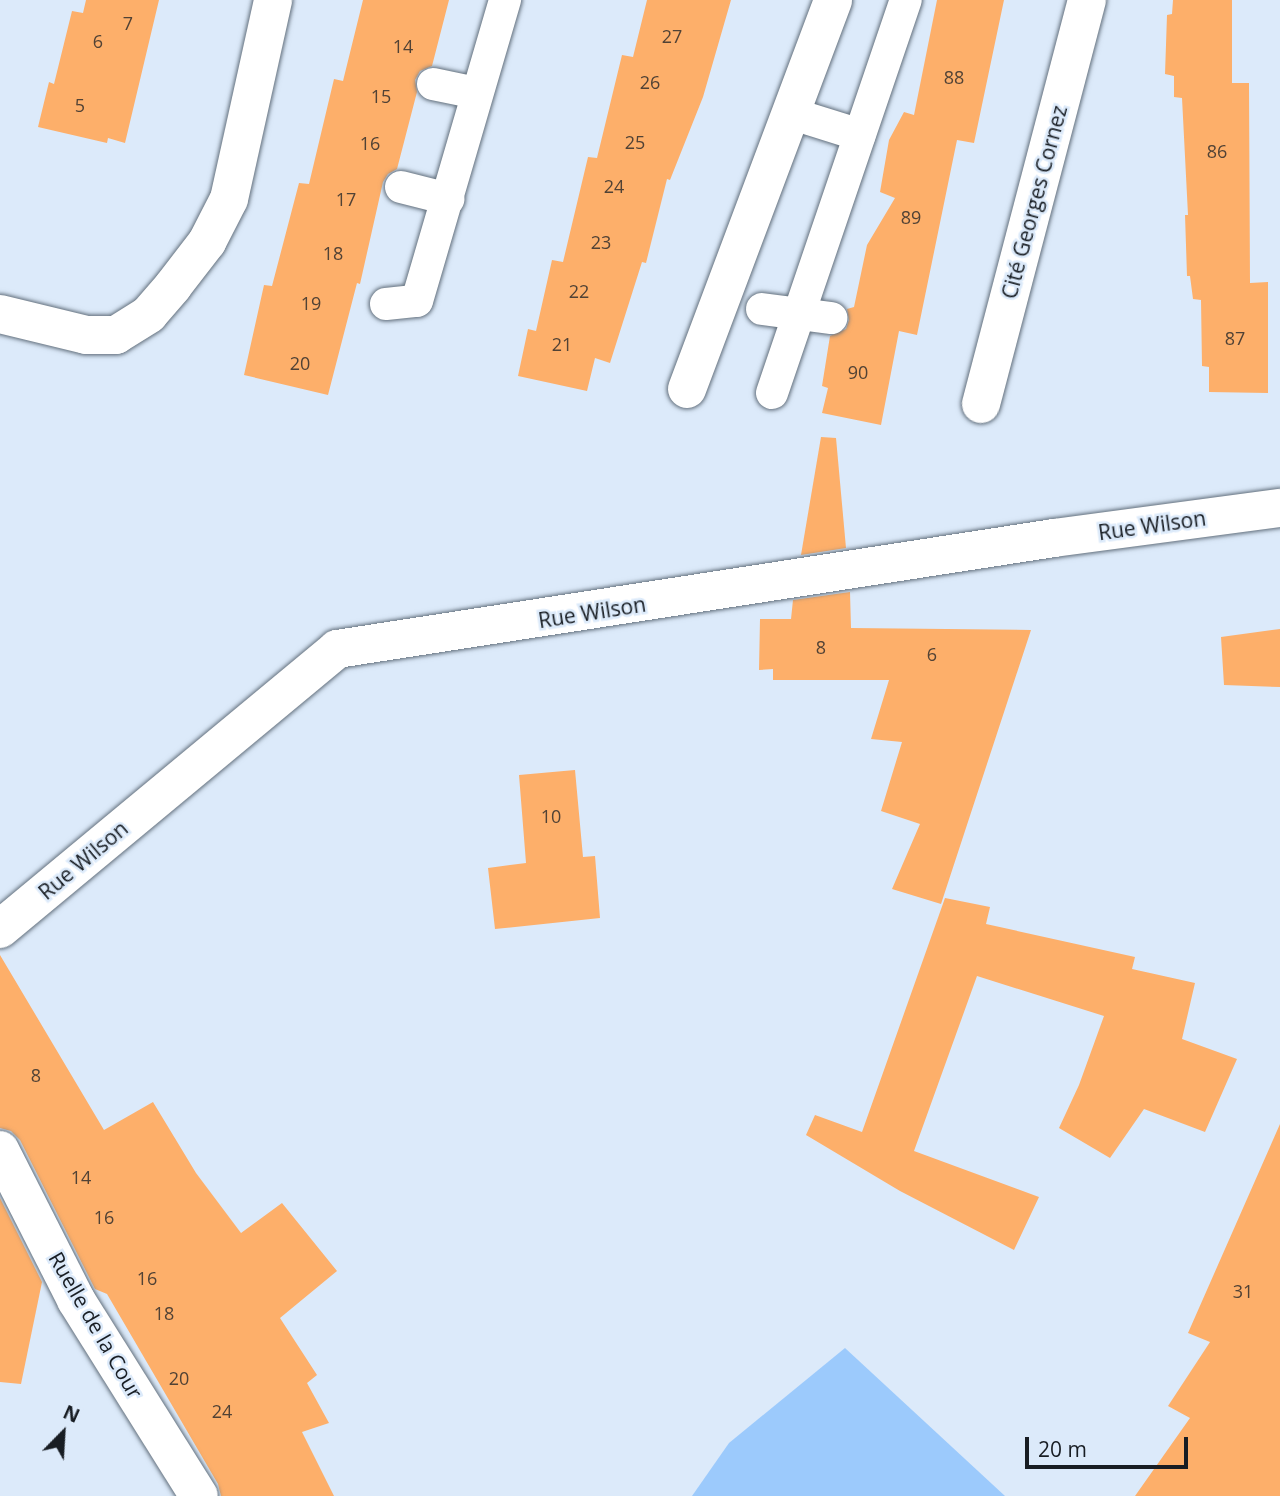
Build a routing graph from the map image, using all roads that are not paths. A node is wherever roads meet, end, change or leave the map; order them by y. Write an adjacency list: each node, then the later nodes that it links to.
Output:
1 (273, 0): 15 (street)
2 (505, 0): 7 (lane)
3 (833, 0): 17 (street)
4 (906, 0): 9 (lane)
5 (1087, 0): 19 (street, Cité Georges Cornez)
6 (433, 84): 7 (lane)
7 (477, 93): 11 (lane)
8 (809, 120): 9 (lane)
9 (870, 125): 14 (lane)
10 (401, 187): 11 (lane)
11 (448, 199): 12 (lane)
12 (386, 304)
13 (762, 309): 14 (lane)
14 (800, 312): 16 (lane); 18 (lane)
15 (0, 314)
16 (831, 318)
17 (687, 389)
18 (772, 393)
19 (981, 404)
20 (1280, 508): 21 (street, Rue Wilson)
21 (0, 929)
22 (0, 1150): 23 (street, Ruelle de la Cour)
23 (199, 1496)

